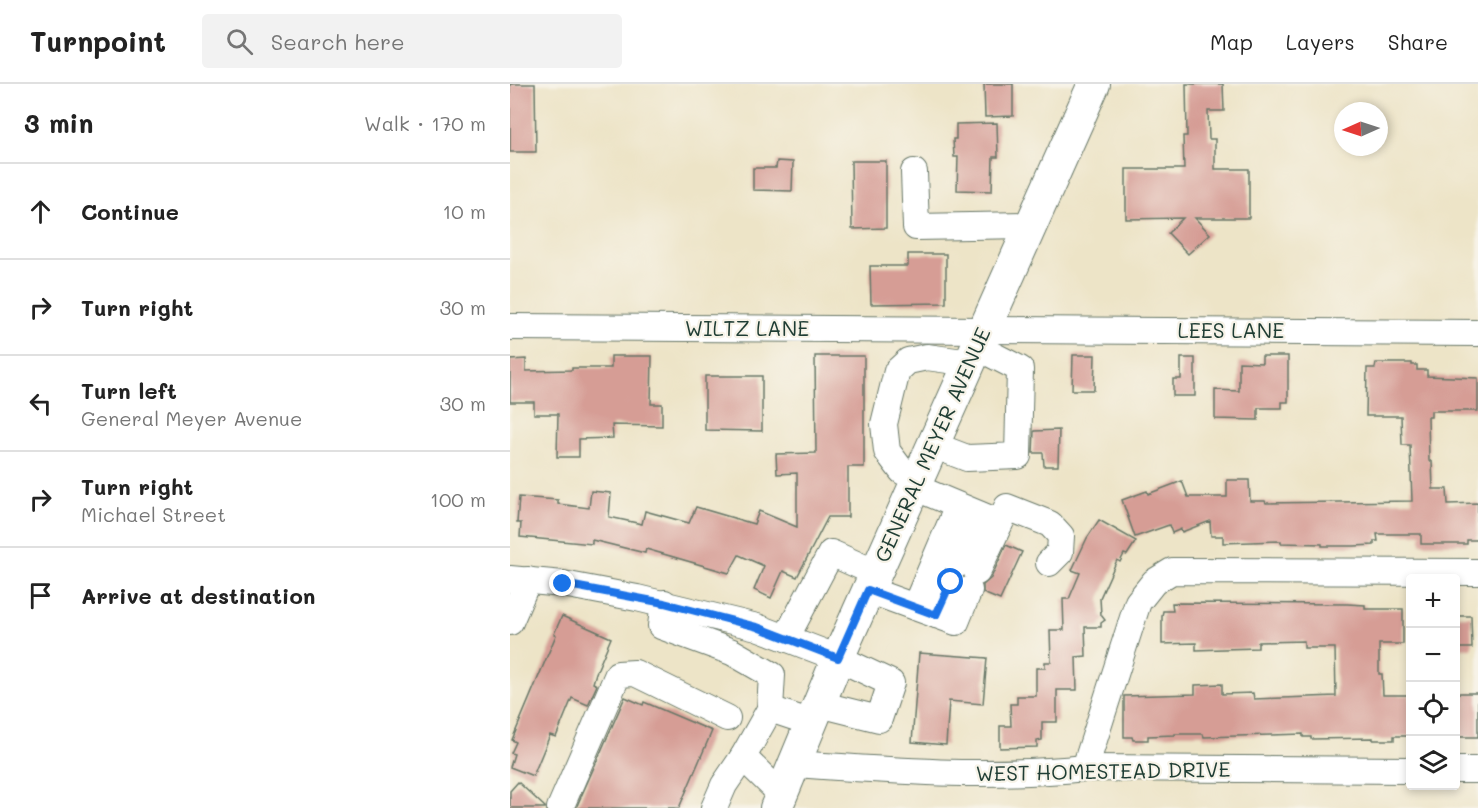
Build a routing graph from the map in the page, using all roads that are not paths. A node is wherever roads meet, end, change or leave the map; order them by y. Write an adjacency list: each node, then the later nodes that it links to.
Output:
1 (1094, 84): 3 (main road, GENERAL MEYER AVENUE)
2 (914, 172): 3 (street)
3 (1032, 225): 6 (main road, GENERAL MEYER AVENUE)
4 (510, 327): 6 (street, WILTZ LANE)
5 (1478, 333): 6 (street, LEES LANE)
6 (977, 347): 7 (main road, GENERAL MEYER AVENUE); 7 (street); 8 (street)
7 (933, 445): 8 (main road, GENERAL MEYER AVENUE)
8 (916, 483): 9 (street); 13 (main road, GENERAL MEYER AVENUE)
9 (979, 515): 10 (street); 15 (street); 15 (street)
10 (1049, 563)
11 (1478, 572): 29 (street)
12 (519, 579): 14 (street); 17 (street)
13 (872, 582): 15 (street); 20 (street); 22 (main road, GENERAL MEYER AVENUE)
14 (664, 603): 16 (street); 19 (street)
15 (926, 611)
16 (700, 613): 18 (street); 19 (street)
17 (510, 622)
18 (740, 623): 20 (street); 21 (street)
19 (693, 638): 21 (street)
20 (793, 641): 22 (street); 23 (street)
21 (729, 650): 23 (street)
22 (838, 658): 25 (main road, GENERAL MEYER AVENUE); 25 (street)
23 (772, 675): 24 (street)
24 (770, 710): 25 (street); 27 (street)
25 (816, 714): 28 (main road, GENERAL MEYER AVENUE)
26 (727, 718): 34 (street)
27 (743, 757): 33 (street); 35 (street)
28 (795, 764): 29 (street, WEST HOMESTEAD DRIVE); 33 (main road, GENERAL MEYER AVENUE)
29 (1085, 768): 30 (street, WEST HOMESTEAD DRIVE)
30 (1406, 770)
31 (1460, 770): 32 (street)
32 (1478, 770)
33 (779, 801)
34 (560, 808)
35 (714, 808)

